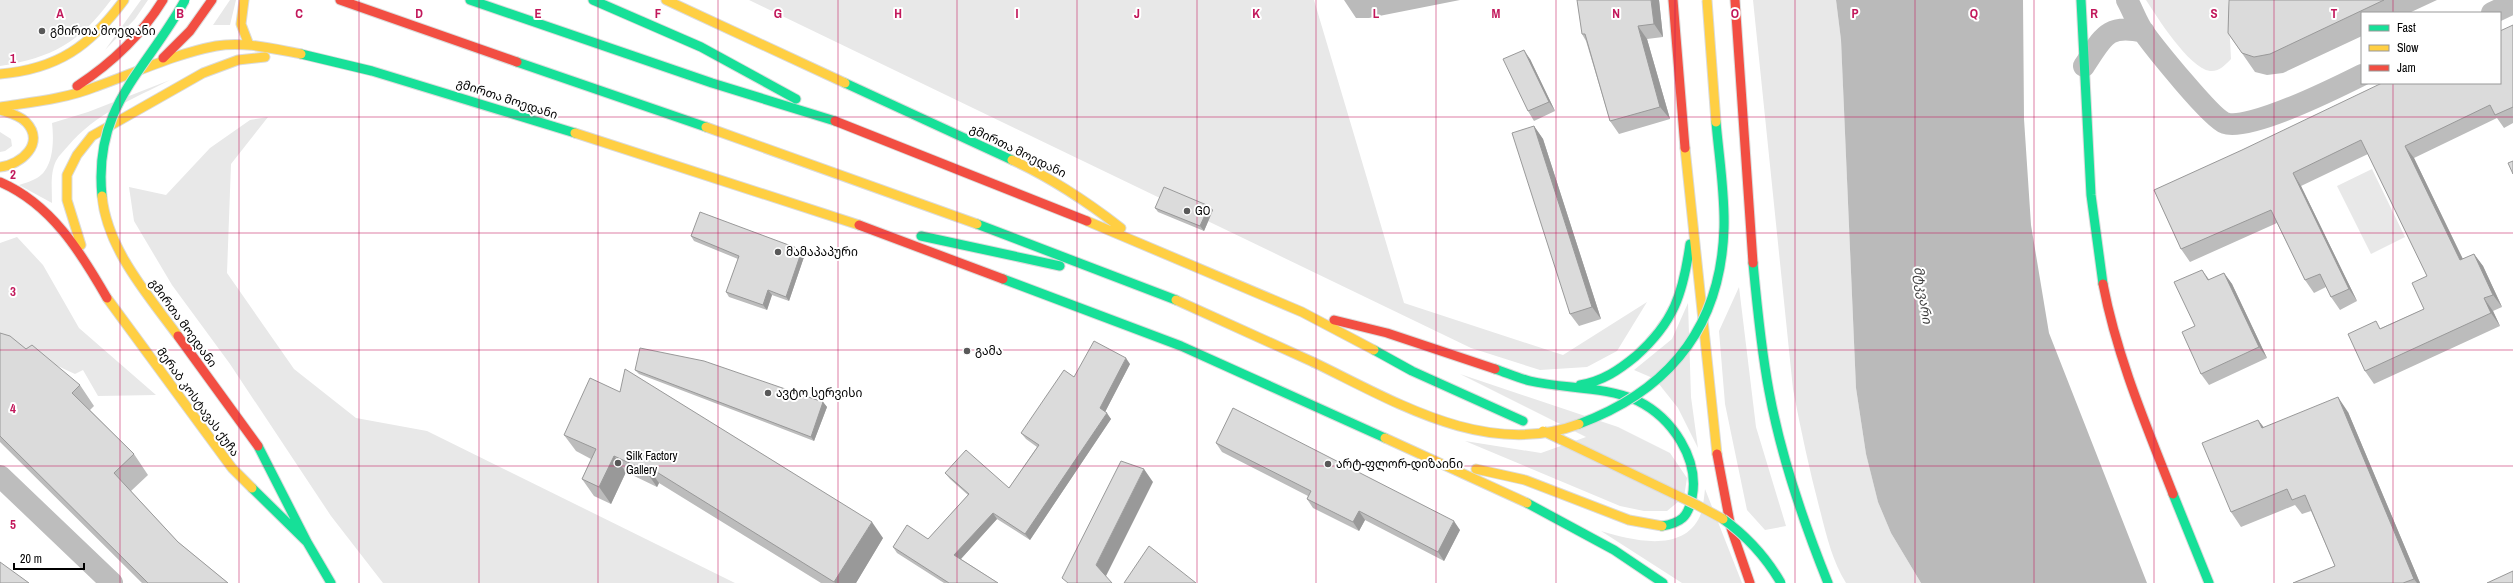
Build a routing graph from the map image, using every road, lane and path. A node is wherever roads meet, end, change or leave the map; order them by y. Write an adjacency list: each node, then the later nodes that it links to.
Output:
1 (124, 0): 22 (main road)
2 (163, 0): 24 (main road)
3 (185, 0): 43 (main road, გმირთა მოედანი, bridge)
4 (212, 0): 20 (main road, გმირთა მოედანი)
5 (244, 0): 18 (main road)
6 (340, 0): 28 (main road)
7 (470, 0): 26 (main road)
8 (593, 0): 26 (main road)
9 (666, 0): 34 (main road, გმირთა მოედანი)
10 (1673, 0): 33 (main road)
11 (1707, 0): 39 (main road, bridge)
12 (1735, 0): 52 (main road)
13 (2081, 0): 21 (main road)
14 (2127, 0): 17 (street)
15 (2513, 3): 16 (street)
16 (2494, 12)
17 (2144, 32): 21 (street); 23 (street)
18 (249, 46): 19 (main road, გმირთა მოედანი); 20 (main road, გმირთა მოედანი)
19 (294, 53): 31 (main road, გმირთა მოედანი); 36 (main road)
20 (160, 62): 24 (main road, გმირთა მოედანი)
21 (2084, 66): 53 (main road)
22 (0, 74)
23 (2361, 75)
24 (57, 98): 25 (main road, გმირთა მოედანი)
25 (0, 109): 27 (main road)
26 (835, 121): 34 (main road)
27 (0, 167)
28 (834, 172): 30 (main road); 39 (main road)
29 (0, 182): 36 (main road)
30 (897, 206)
31 (842, 218): 35 (main road); 40 (main road)
32 (939, 228): 35 (main road)
33 (1691, 228): 42 (main road); 50 (main road)
34 (1139, 242): 41 (main road)
35 (974, 248): 37 (main road); 39 (main road)
36 (87, 263): 46 (main road, მერაბ კოსტავას ქუჩა)
37 (1008, 266)
38 (1036, 281): 40 (main road)
39 (1136, 283)
40 (1091, 310): 44 (main road)
41 (1302, 312): 42 (main road); 51 (main road, bridge)
42 (1564, 387): 44 (main road)
43 (258, 446): 46 (main road, მერაბ კოსტავას ქუჩა)
44 (1437, 461): 49 (main road)
45 (0, 476): 47 (street)
46 (307, 542): 48 (main road, მერაბ კოსტავას ქუჩა)
47 (112, 583)
48 (331, 583)
49 (1663, 583)
50 (1750, 583)
51 (1781, 583)
52 (1828, 583)
53 (2209, 583)

